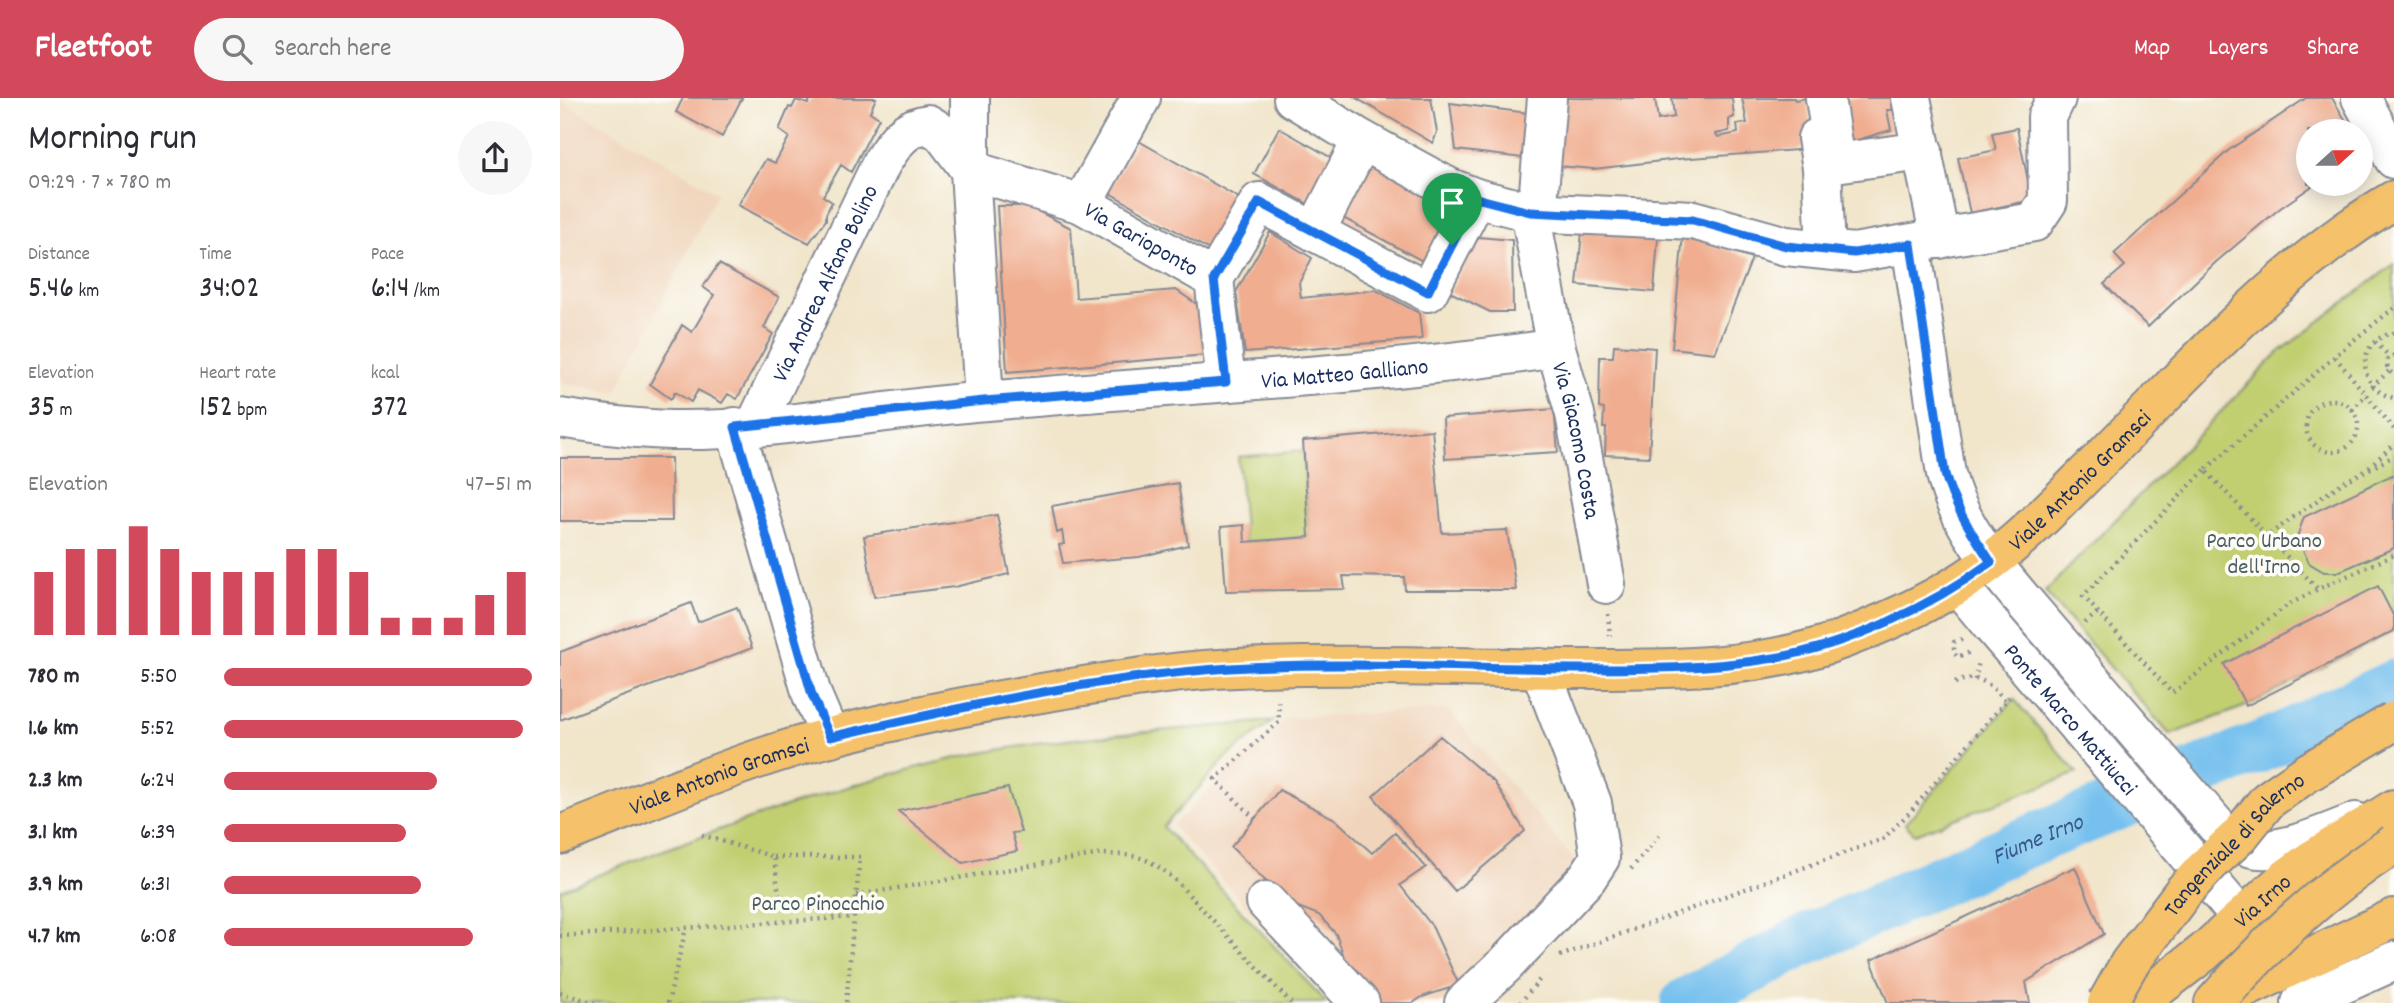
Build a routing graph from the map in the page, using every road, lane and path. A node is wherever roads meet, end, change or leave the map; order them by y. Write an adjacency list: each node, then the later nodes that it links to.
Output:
1 (970, 98): 13 (street)
2 (1141, 98): 16 (street)
3 (1293, 98): 10 (street)
4 (1547, 98): 17 (street)
5 (1811, 98): 20 (street)
6 (1825, 98): 11 (street)
7 (1911, 98): 11 (street, Ponte Marco Mattiucci)
8 (2056, 98): 19 (street)
9 (2361, 98): 12 (street)
10 (1362, 140): 14 (street); 18 (street)
11 (1923, 151): 19 (street, Ponte Marco Mattiucci)
12 (2394, 159)
13 (970, 170): 16 (street, Via Garioponto); 33 (street); 36 (street, Via Andrea Alfano Bolino)
14 (1476, 198): 17 (street); 18 (street)
15 (2394, 200): 44 (main road, Viale Antonio Gramsci)
16 (1082, 204): 21 (street, Via Garioponto)
17 (1530, 212): 20 (street); 25 (street, Via Giacomo Costa)
18 (1315, 232): 21 (street)
19 (1925, 242): 20 (street); 44 (street, Ponte Marco Mattiucci)
20 (1826, 250)
21 (1214, 279): 29 (street, Via Garioponto)
22 (2394, 308): 26 (path)
23 (2394, 333): 24 (path)
24 (2375, 342): 27 (path); 30 (path)
25 (1556, 348): 29 (street, Via Matteo Galliano); 45 (street, Via Giacomo Costa)
26 (2335, 356): 31 (path); 40 (path)
27 (2392, 356): 28 (path)
28 (2392, 372): 30 (path)
29 (1226, 382): 33 (street, Via Matteo Galliano)
30 (2372, 387): 32 (path)
31 (2366, 394): 34 (path); 37 (path)
32 (2394, 398)
33 (984, 401): 36 (street, Via Matteo Galliano)
34 (2352, 410): 34 (path)
35 (560, 418): 36 (street, Via Matteo Galliano)
36 (745, 427): 57 (street)
37 (2394, 429)
38 (2394, 444): 41 (path)
39 (2394, 456): 41 (path)
40 (2205, 470): 42 (path); 47 (path)
41 (2362, 472): 42 (path)
42 (2267, 536): 47 (path)
43 (2394, 555): 47 (path)
44 (1991, 562): 46 (main road, Viale Antonio Gramsci); 58 (street, Ponte Marco Mattiucci, bridge)
45 (1606, 584): 51 (path)
46 (1958, 585): 51 (main road, Viale Antonio Gramsci); 66 (street, Ponte Marco Mattiucci, bridge)
47 (2318, 589)
48 (1954, 653): 52 (path)
49 (1275, 667): 50 (main road, Viale Antonio Gramsci); 57 (main road, Viale Antonio Gramsci); 60 (path)
50 (1540, 668): 51 (main road, Viale Antonio Gramsci); 85 (street)
51 (1612, 669)
52 (1975, 680): 53 (path); 55 (path)
53 (1955, 683)
54 (2015, 690): 55 (path)
55 (2006, 701): 77 (path)
56 (2394, 721): 86 (main road, Tangenziale di Salerno, bridge)
57 (830, 737): 61 (main road, Viale Antonio Gramsci)
58 (2394, 808): 71 (main road, Via Irno)
59 (2394, 817): 64 (main road)
60 (1255, 819)
61 (560, 835)
62 (702, 835): 65 (path)
63 (2394, 844): 88 (main road, bridge)
64 (2394, 850)
65 (774, 857): 67 (path); 69 (path)
66 (2198, 866): 71 (street, Ponte Marco Mattiucci); 76 (street)
67 (856, 895): 70 (path); 83 (path)
68 (1266, 902): 84 (street)
69 (779, 904)
70 (854, 917): 73 (path); 82 (path)
71 (2240, 917): 75 (street, Ponte Marco Mattiucci); 76 (main road, Via Irno)
72 (2394, 918): 75 (main road)
73 (686, 928): 74 (path); 81 (path)
74 (560, 936)
75 (2326, 951): 88 (main road)
76 (2203, 953): 87 (main road, Via Irno)
77 (1559, 956)
78 (2394, 961): 89 (street)
79 (560, 993): 80 (path)
80 (595, 1003)
81 (668, 1003)
82 (846, 1003)
83 (1291, 1003)
84 (1360, 1003)
85 (1465, 1003)
86 (2107, 1003)
87 (2138, 1003)
88 (2214, 1003)
89 (2301, 1003)

